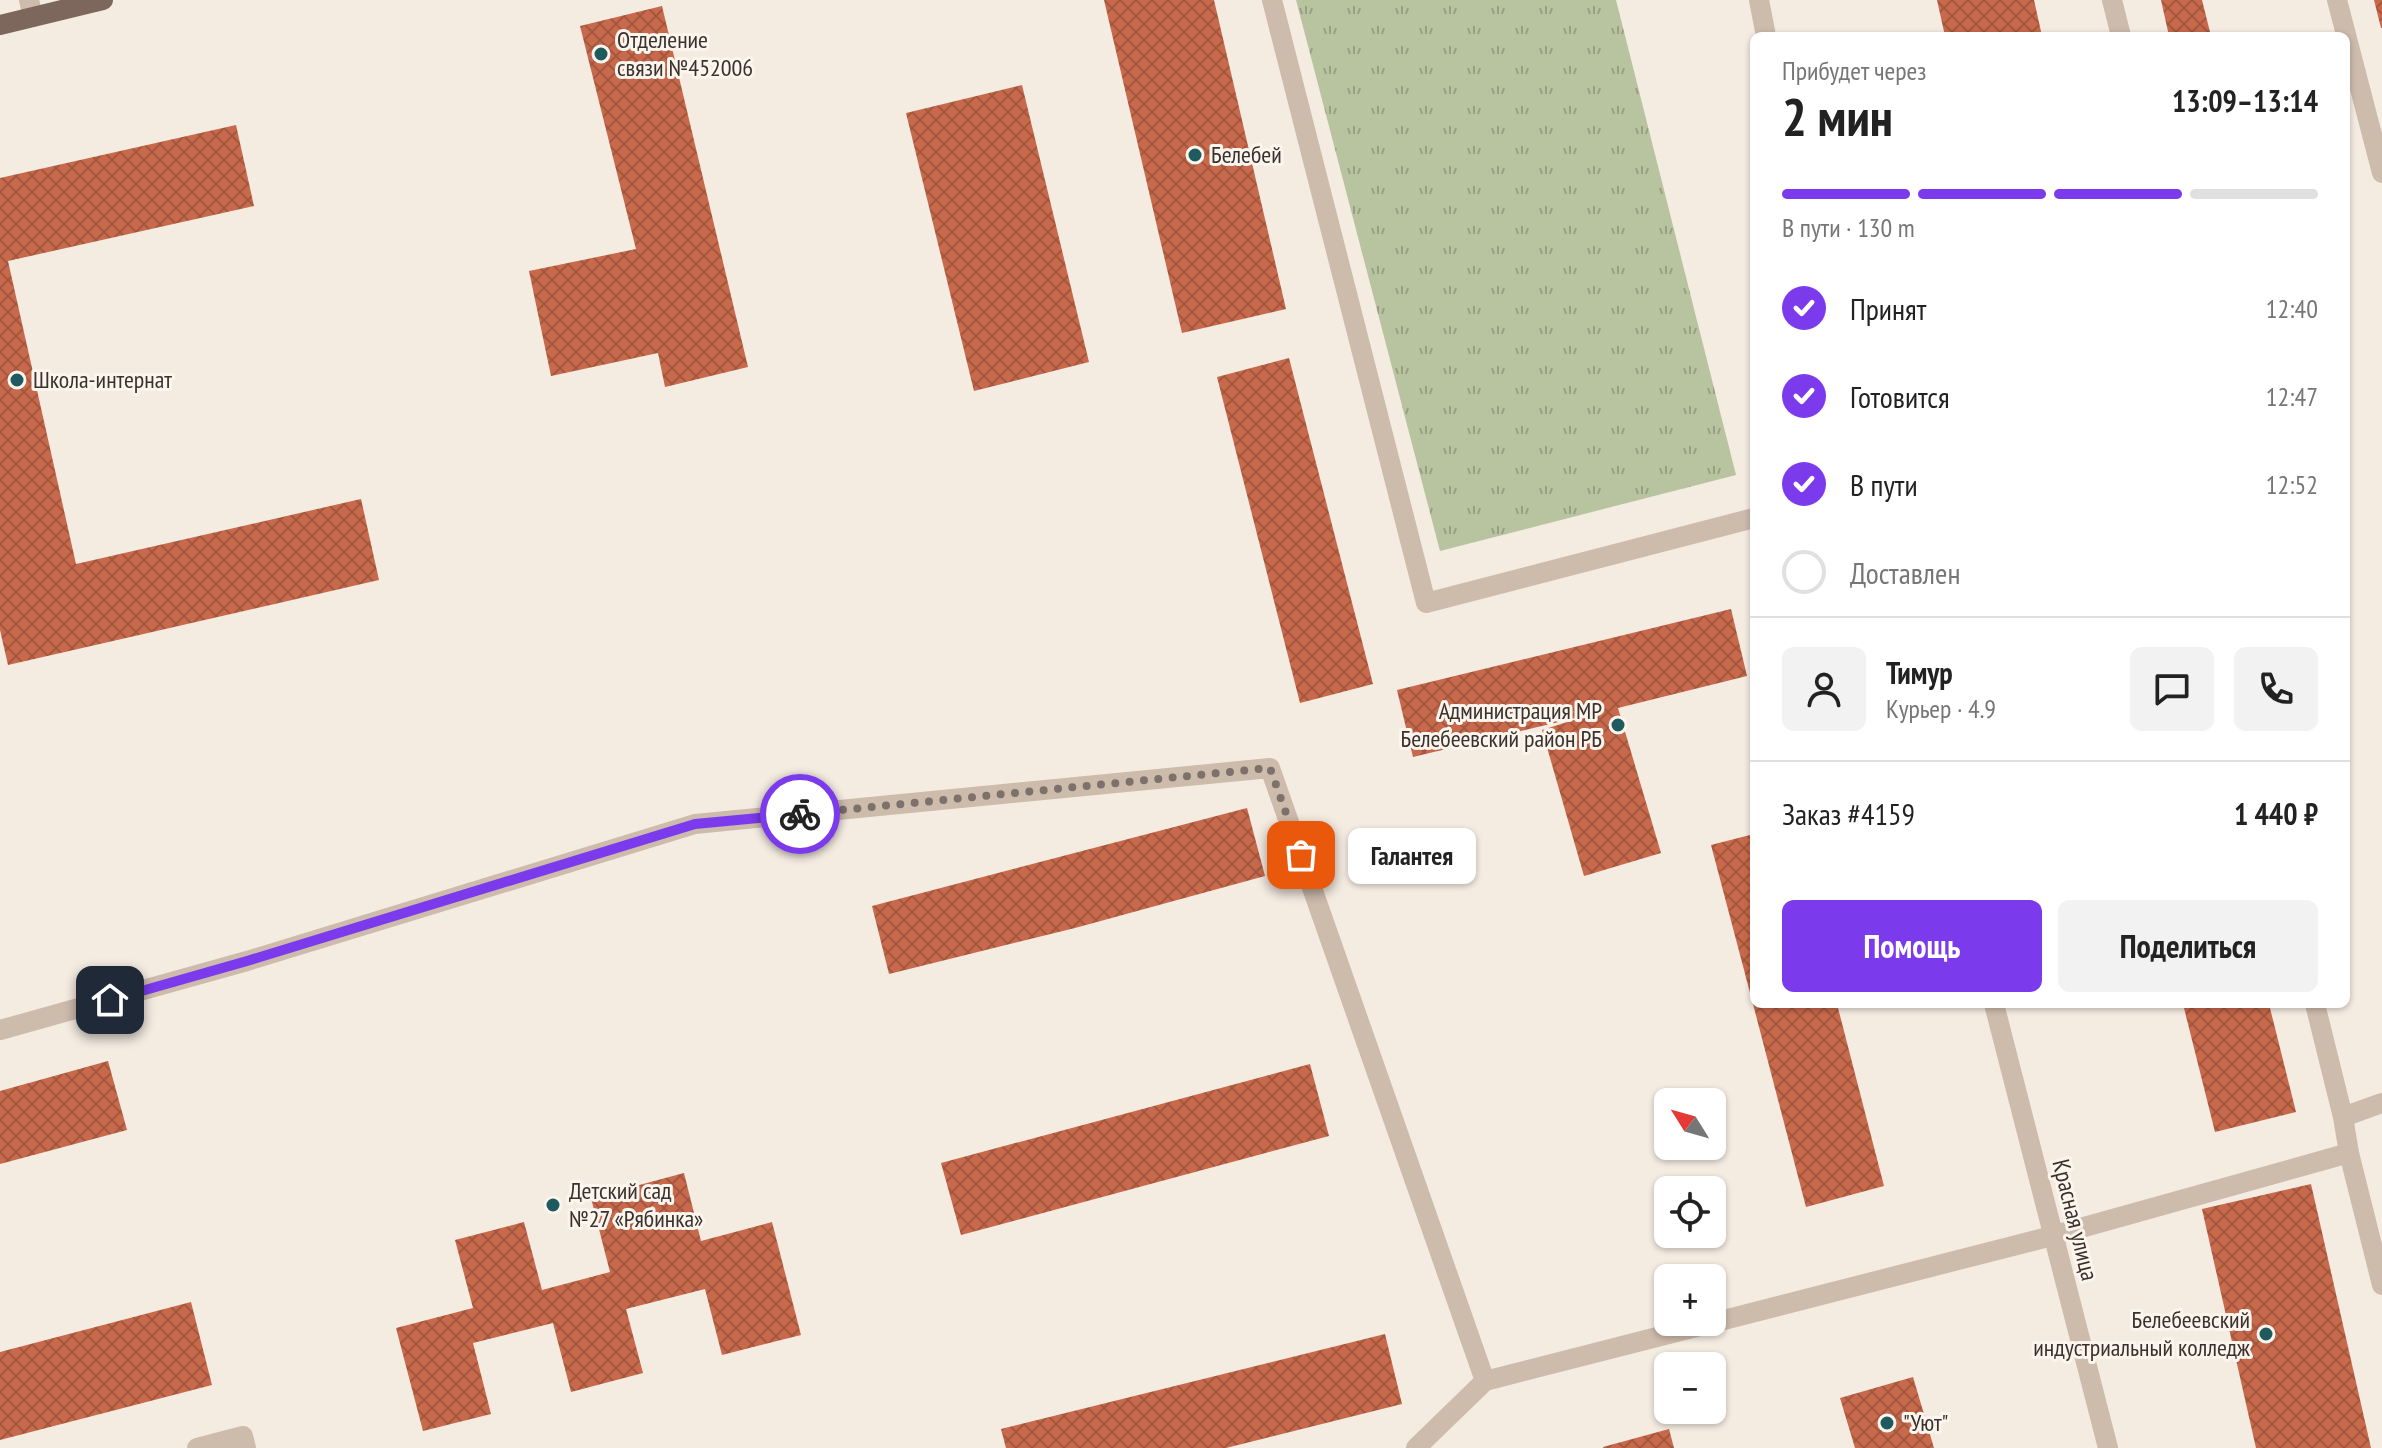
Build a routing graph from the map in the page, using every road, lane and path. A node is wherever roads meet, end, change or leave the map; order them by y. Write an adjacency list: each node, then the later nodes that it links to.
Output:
1 (103, 0): 6 (main road)
2 (1272, 0): 13 (street)
3 (1759, 0): 8 (street)
4 (2112, 0): 9 (street)
5 (2337, 0): 10 (street)
6 (31, 9): 7 (main road)
7 (0, 25)
8 (1765, 32)
9 (2120, 32)
10 (2345, 32)
11 (2350, 50): 12 (street)
12 (2382, 173)
13 (1750, 519)
14 (1995, 1008): 20 (street, Красная улица)
15 (2316, 1008): 18 (street)
16 (0, 1030): 22 (street)
17 (2382, 1103): 18 (street)
18 (2343, 1117): 19 (street)
19 (2349, 1153): 20 (street); 21 (street)
20 (2052, 1236): 22 (street); 26 (street, Красная улица)
21 (2382, 1285)
22 (1485, 1381): 25 (street)
23 (197, 1448): 24 (street)
24 (246, 1448)
25 (1416, 1448)
26 (2108, 1448)

